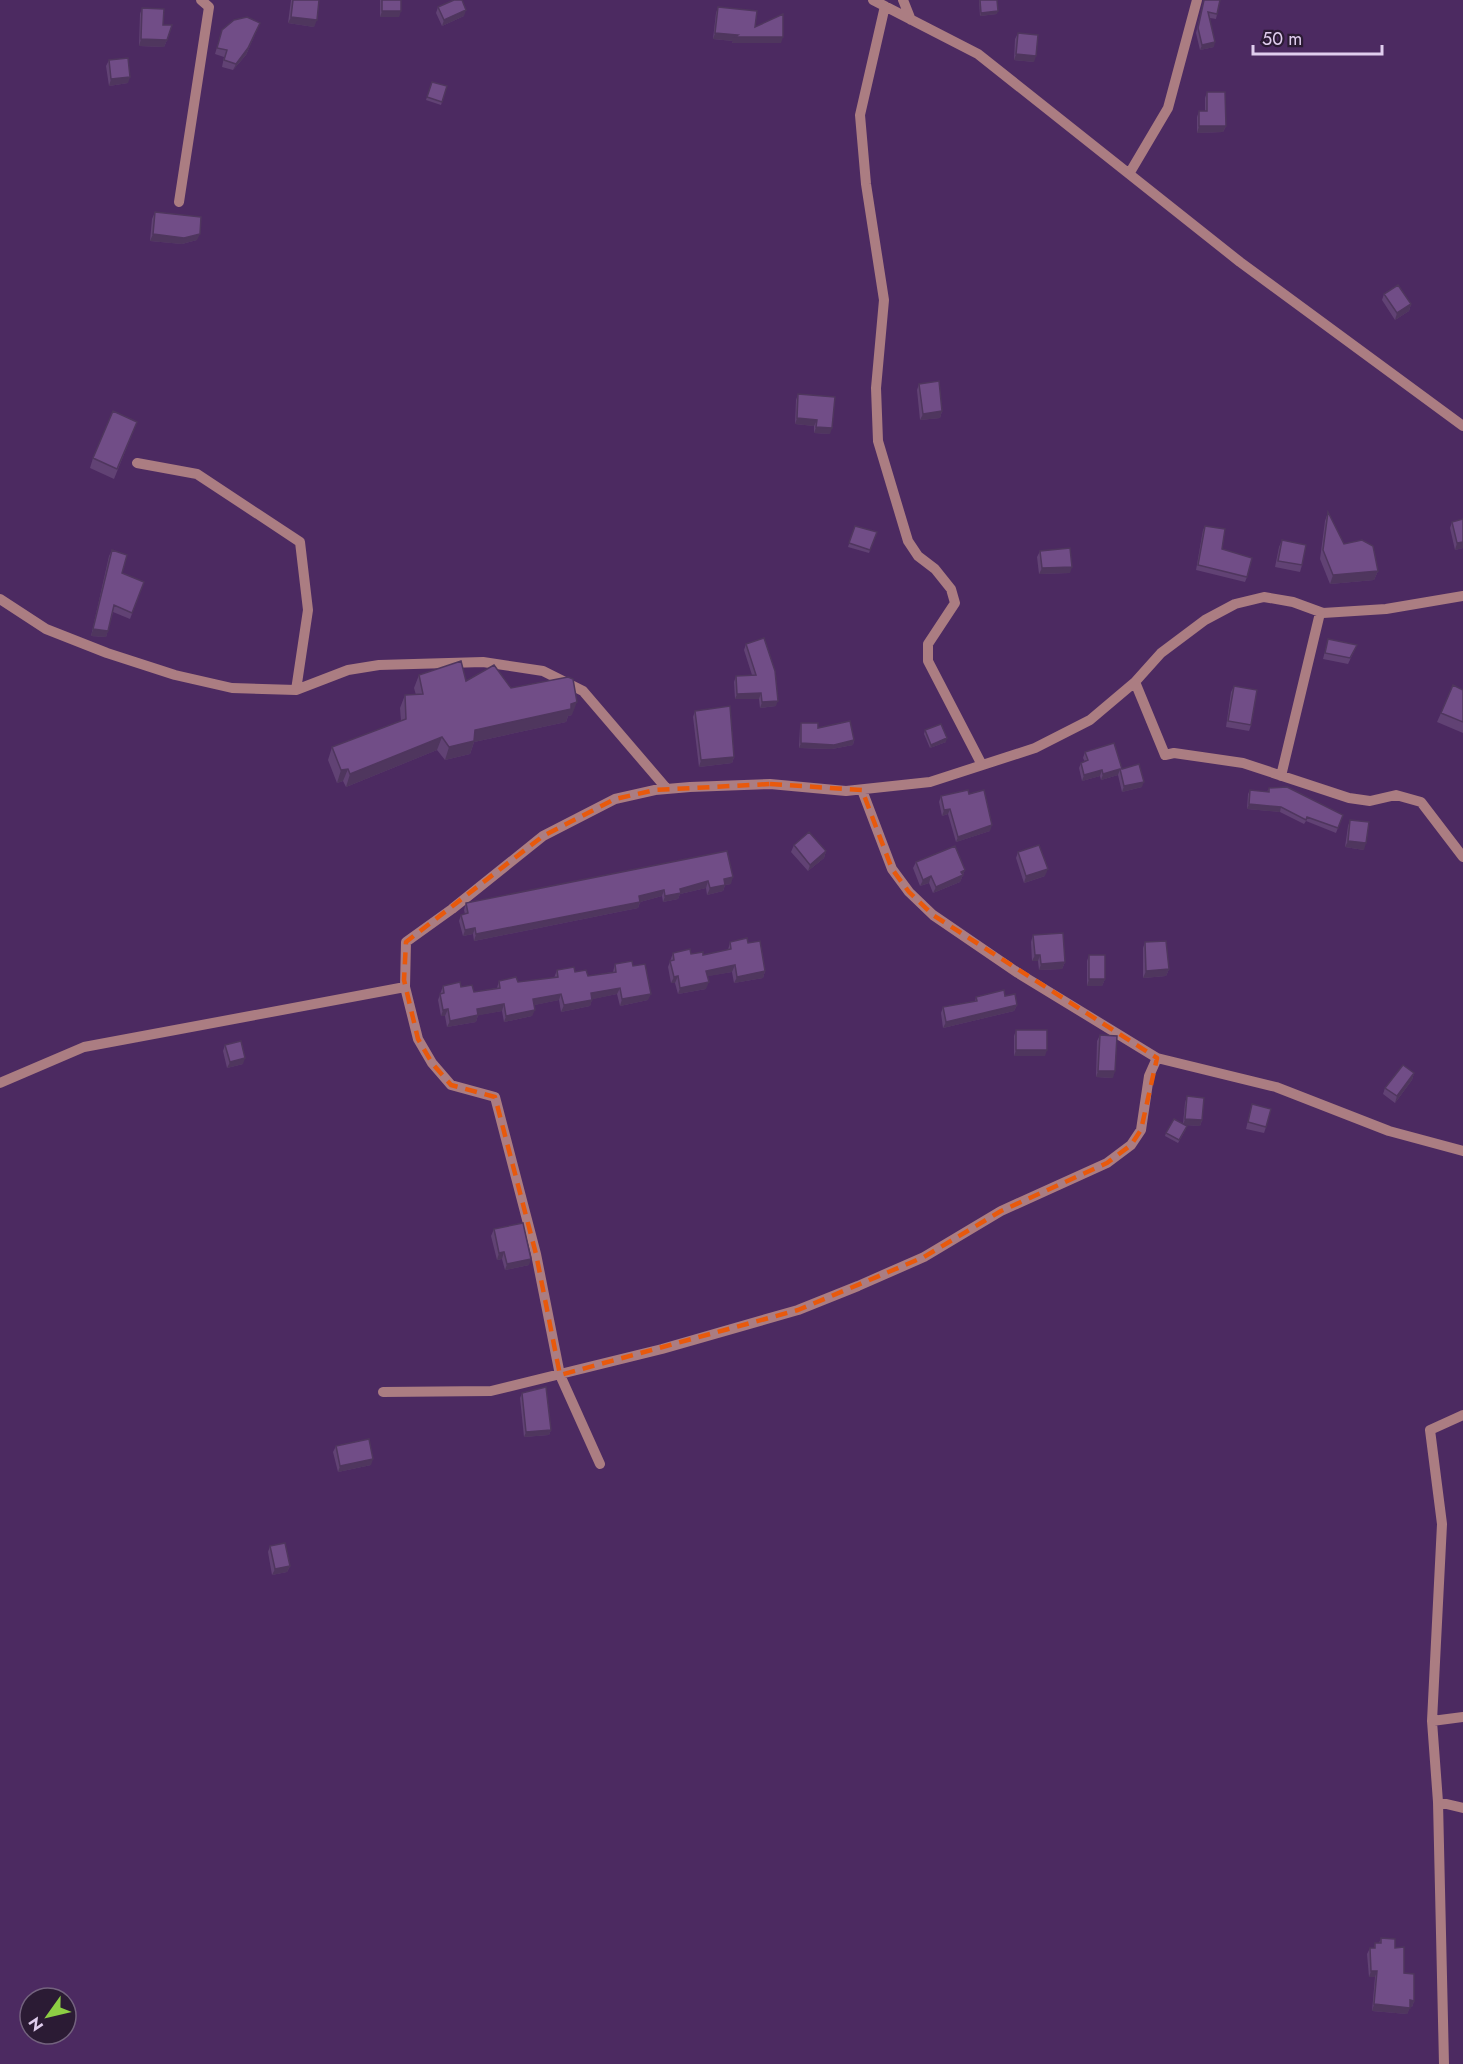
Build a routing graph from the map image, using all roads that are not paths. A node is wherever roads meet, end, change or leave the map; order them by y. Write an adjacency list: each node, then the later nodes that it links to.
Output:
1 (201, 0): 8 (street)
2 (873, 0): 5 (street)
3 (903, 0): 6 (street)
4 (1197, 0): 7 (street)
5 (885, 6): 6 (street); 16 (street)
6 (911, 20): 7 (street)
7 (1129, 174): 9 (street)
8 (179, 202)
9 (1463, 426)
10 (137, 463): 15 (street)
11 (1463, 597): 13 (street)
12 (0, 599): 15 (street)
13 (1320, 612): 14 (street); 17 (street)
14 (1135, 682): 16 (street); 17 (street)
15 (296, 690): 18 (street)
16 (982, 765): 19 (street)
17 (1281, 776): 20 (street)
18 (668, 789): 19 (street); 21 (street)
19 (862, 790): 22 (street)
20 (1463, 857)
21 (405, 987): 23 (street); 25 (street)
22 (1157, 1058): 24 (street); 25 (street)
23 (0, 1083)
24 (1463, 1151)
25 (560, 1376): 26 (street); 28 (street)
26 (383, 1392)
27 (1463, 1415): 30 (street)
28 (600, 1464)
29 (1463, 1717): 30 (street)
30 (1432, 1721): 31 (street)
31 (1438, 1802): 32 (street); 33 (street)
32 (1463, 1808)
33 (1444, 2064)

